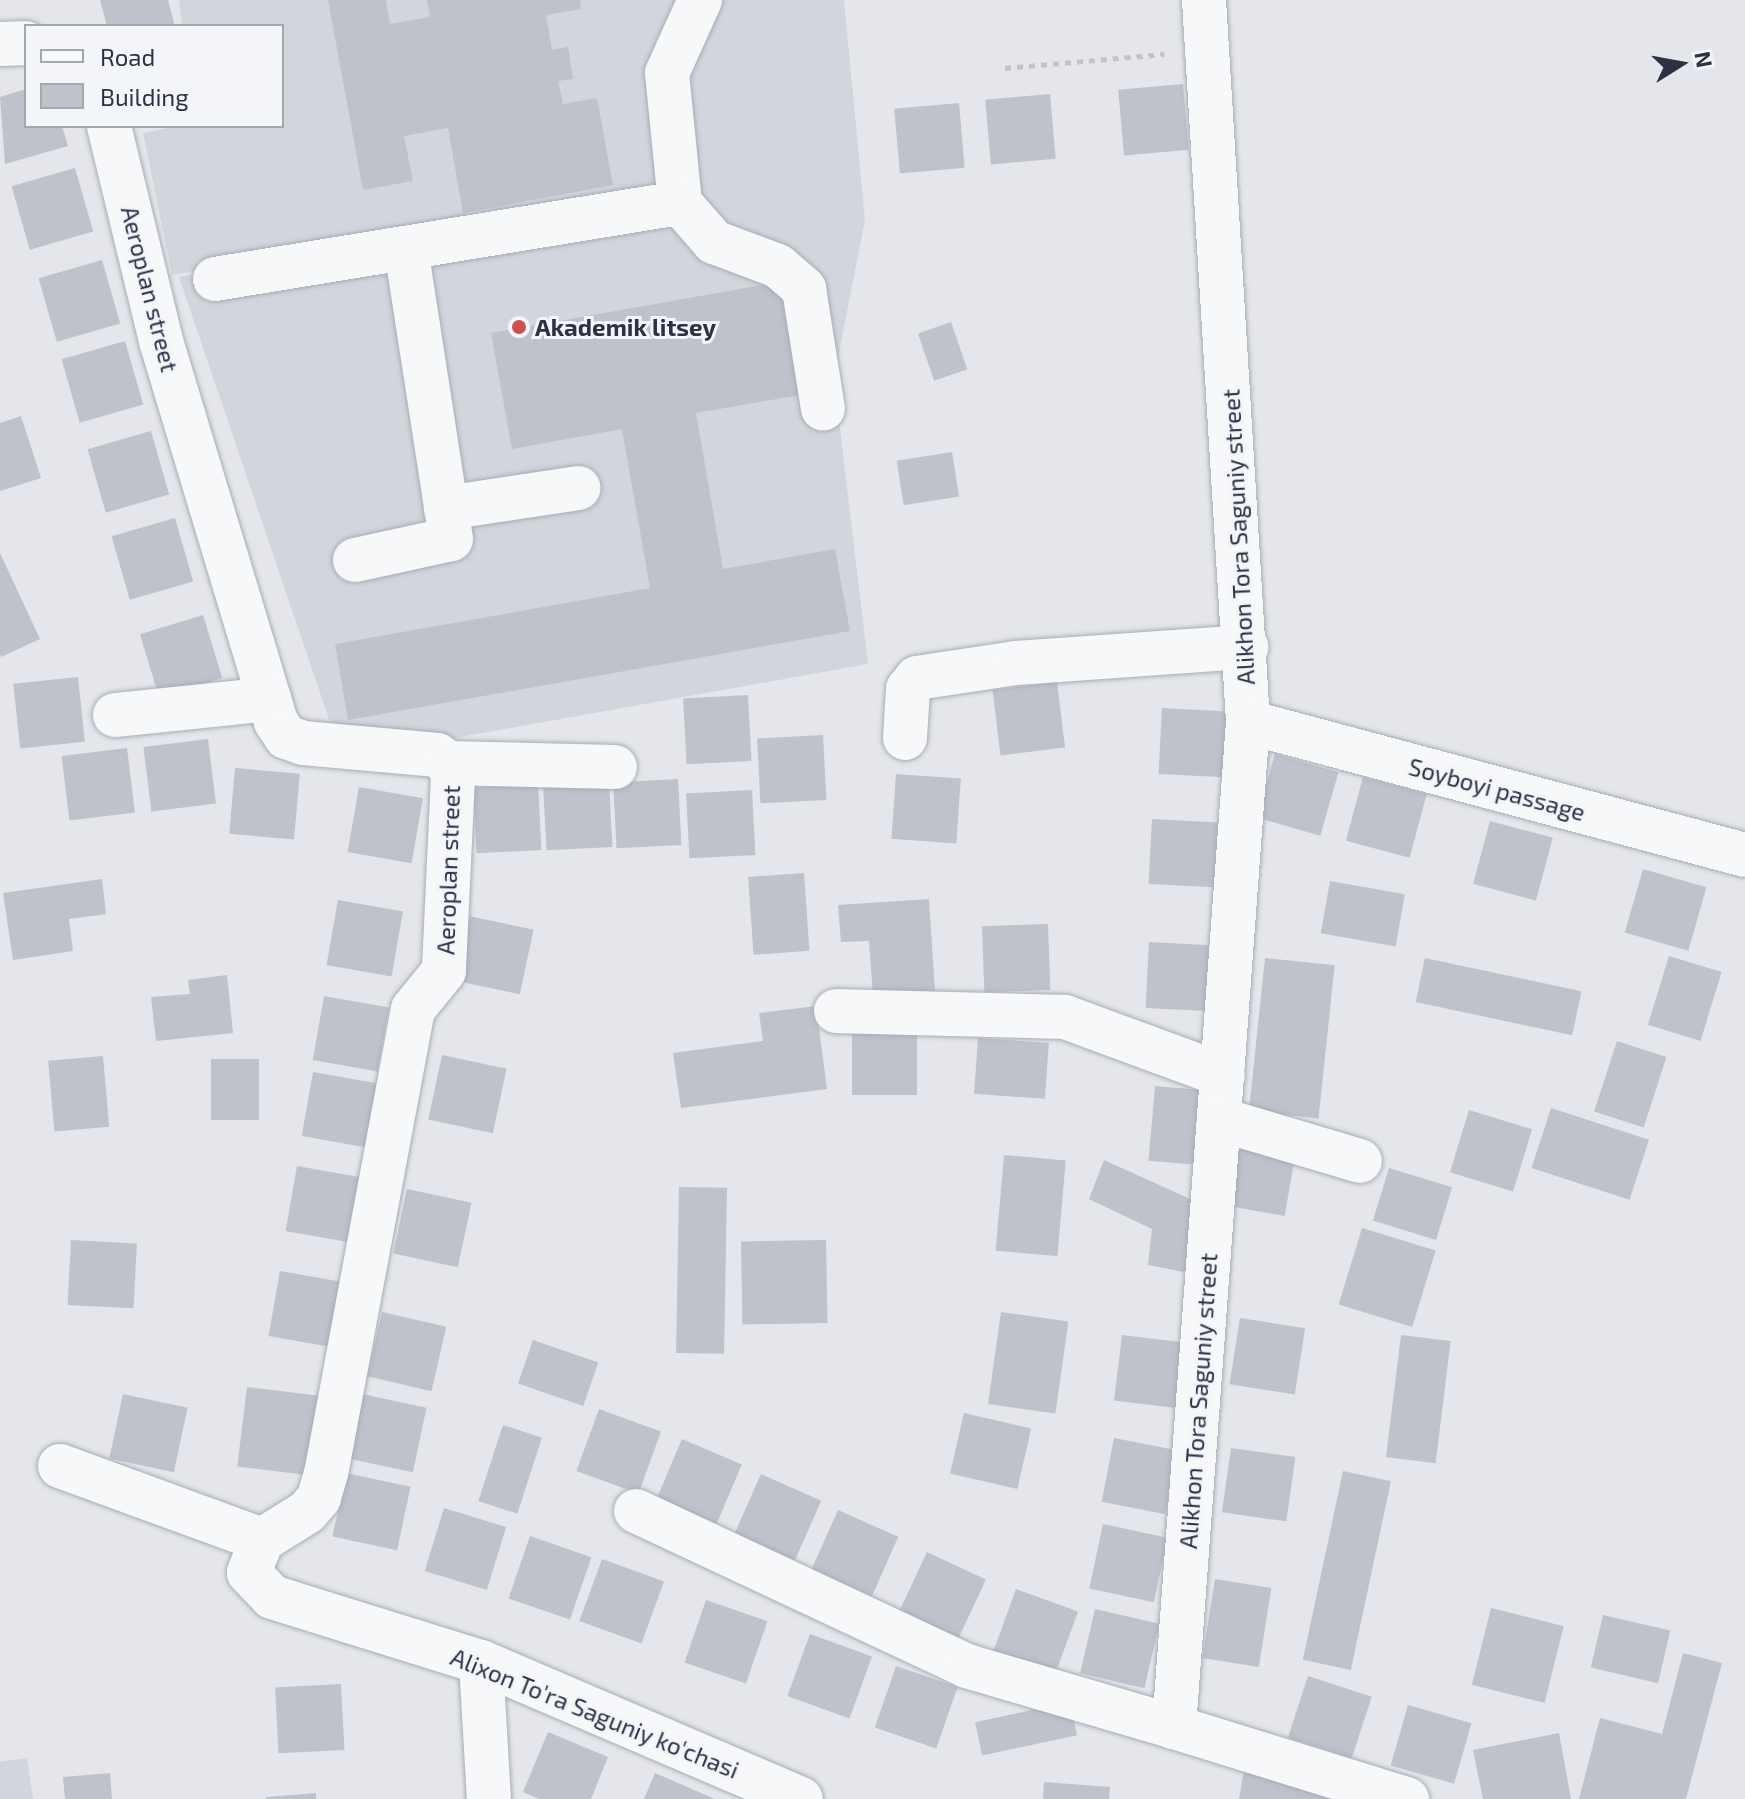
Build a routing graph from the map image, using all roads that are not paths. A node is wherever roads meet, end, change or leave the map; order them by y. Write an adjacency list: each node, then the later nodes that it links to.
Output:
1 (700, 0): 6 (street)
2 (1204, 0): 13 (street, Alikhon Tora Saguniy street)
3 (24, 43): 4 (street)
4 (0, 44)
5 (109, 128): 14 (street, Aeroplan street)
6 (680, 203): 7 (street); 9 (street)
7 (406, 248): 8 (street); 11 (street)
8 (215, 279)
9 (823, 409)
10 (579, 488): 11 (street)
11 (446, 508): 12 (street)
12 (355, 560)
13 (1246, 647): 16 (street, Alikhon Tora Saguniy street); 17 (street)
14 (269, 699): 15 (street); 18 (street, Aeroplan street)
15 (115, 715)
16 (1248, 722): 20 (street, Soyboyi passage); 22 (street, Alikhon Tora Saguniy street)
17 (905, 738)
18 (449, 763): 19 (street); 27 (street, Aeroplan street)
19 (615, 767)
20 (1745, 855)
21 (836, 1011): 22 (street)
22 (1223, 1075): 23 (street, Alikhon Tora Saguniy street)
23 (1219, 1119): 24 (street); 29 (street, Alikhon Tora Saguniy street)
24 (1360, 1161)
25 (60, 1466): 27 (street)
26 (636, 1511): 29 (street)
27 (262, 1540): 28 (street, Alixon To'ra Saguniy ko'chasi)
28 (481, 1662): 30 (street); 31 (street, Alixon To'ra Saguniy ko'chasi)
29 (1174, 1727): 32 (street)
30 (489, 1799)
31 (801, 1799)
32 (1407, 1799)

